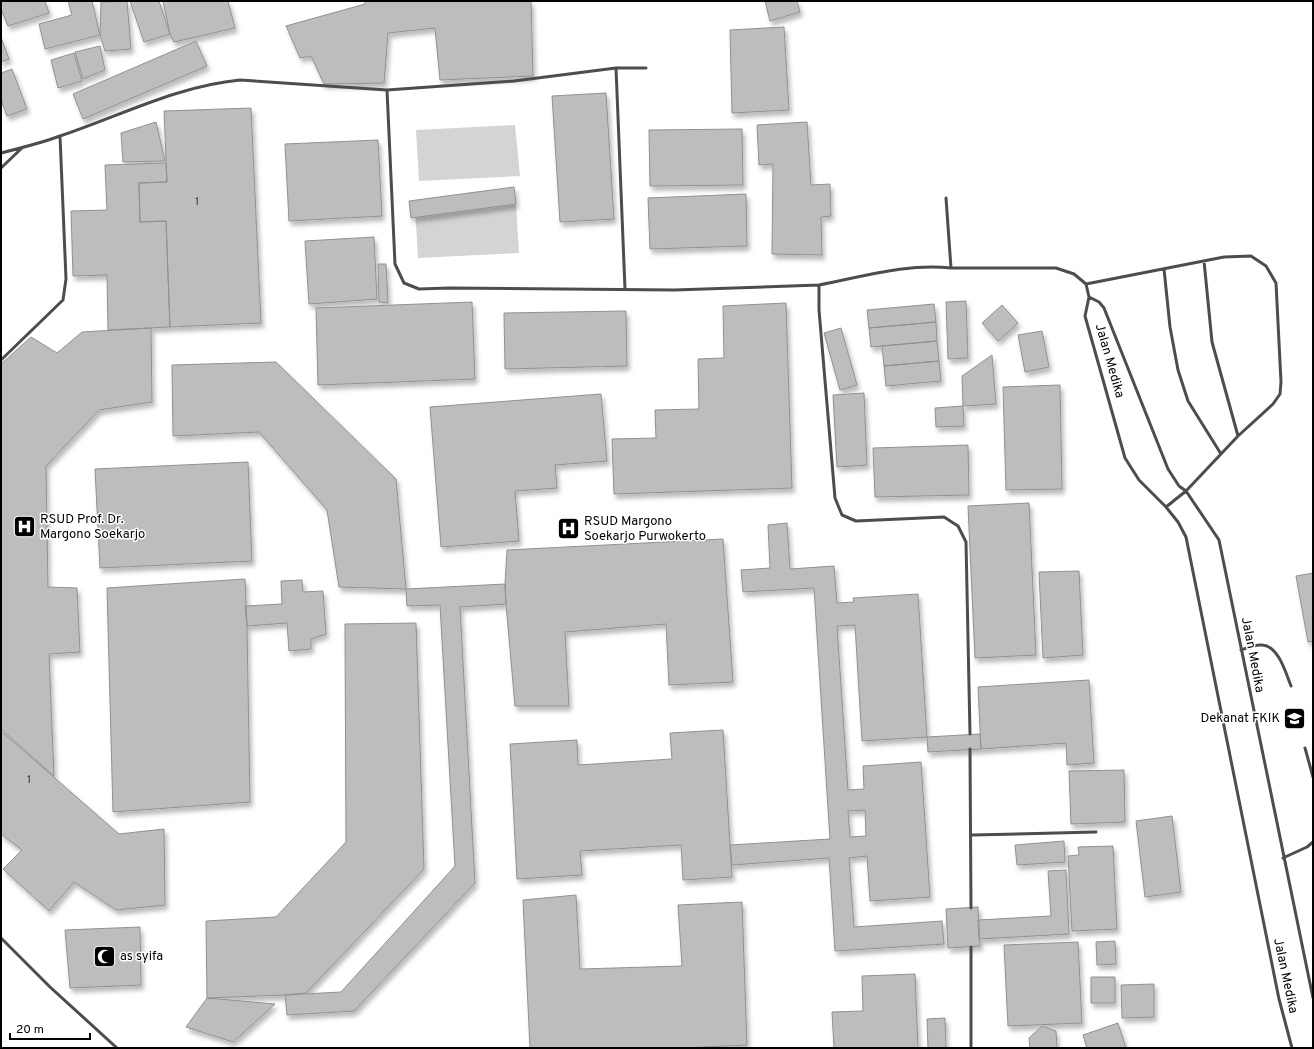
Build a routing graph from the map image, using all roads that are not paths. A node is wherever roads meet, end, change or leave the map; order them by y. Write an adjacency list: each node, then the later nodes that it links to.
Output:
1 (616, 68): 2 (lane); 3 (lane); 14 (lane)
2 (646, 68)
3 (387, 90): 4 (lane); 14 (lane)
4 (60, 136): 5 (lane); 16 (lane)
5 (24, 147): 6 (lane); 7 (lane)
6 (1, 153)
7 (1, 168)
8 (946, 198): 10 (lane)
9 (1204, 261): 11 (lane); 17 (lane); 17 (lane)
10 (951, 268): 12 (lane); 13 (lane)
11 (1164, 269): 12 (lane); 18 (lane)
12 (1086, 284): 15 (lane)
13 (819, 285): 14 (lane); 23 (lane)
14 (625, 289)
15 (1089, 297): 19 (lane, Jalan Medika); 20 (lane, Jalan Medika)
16 (1, 360)
17 (1238, 436): 18 (lane)
18 (1221, 454): 19 (lane)
19 (1186, 491): 20 (lane); 21 (lane, Jalan Medika)
20 (1166, 507): 37 (lane, Jalan Medika)
21 (1241, 650): 22 (lane); 30 (lane, Jalan Medika)
22 (1291, 686)
23 (970, 734)
24 (1305, 748): 26 (lane)
25 (970, 749): 28 (lane)
26 (1313, 777)
27 (1096, 832): 28 (lane)
28 (972, 835): 31 (lane)
29 (1313, 842): 30 (lane)
30 (1284, 858): 34 (lane, Jalan Medika)
31 (971, 908)
32 (1, 938): 35 (lane)
33 (971, 947): 36 (lane)
34 (1313, 998)
35 (117, 1048)
36 (970, 1048)
37 (1292, 1048)

